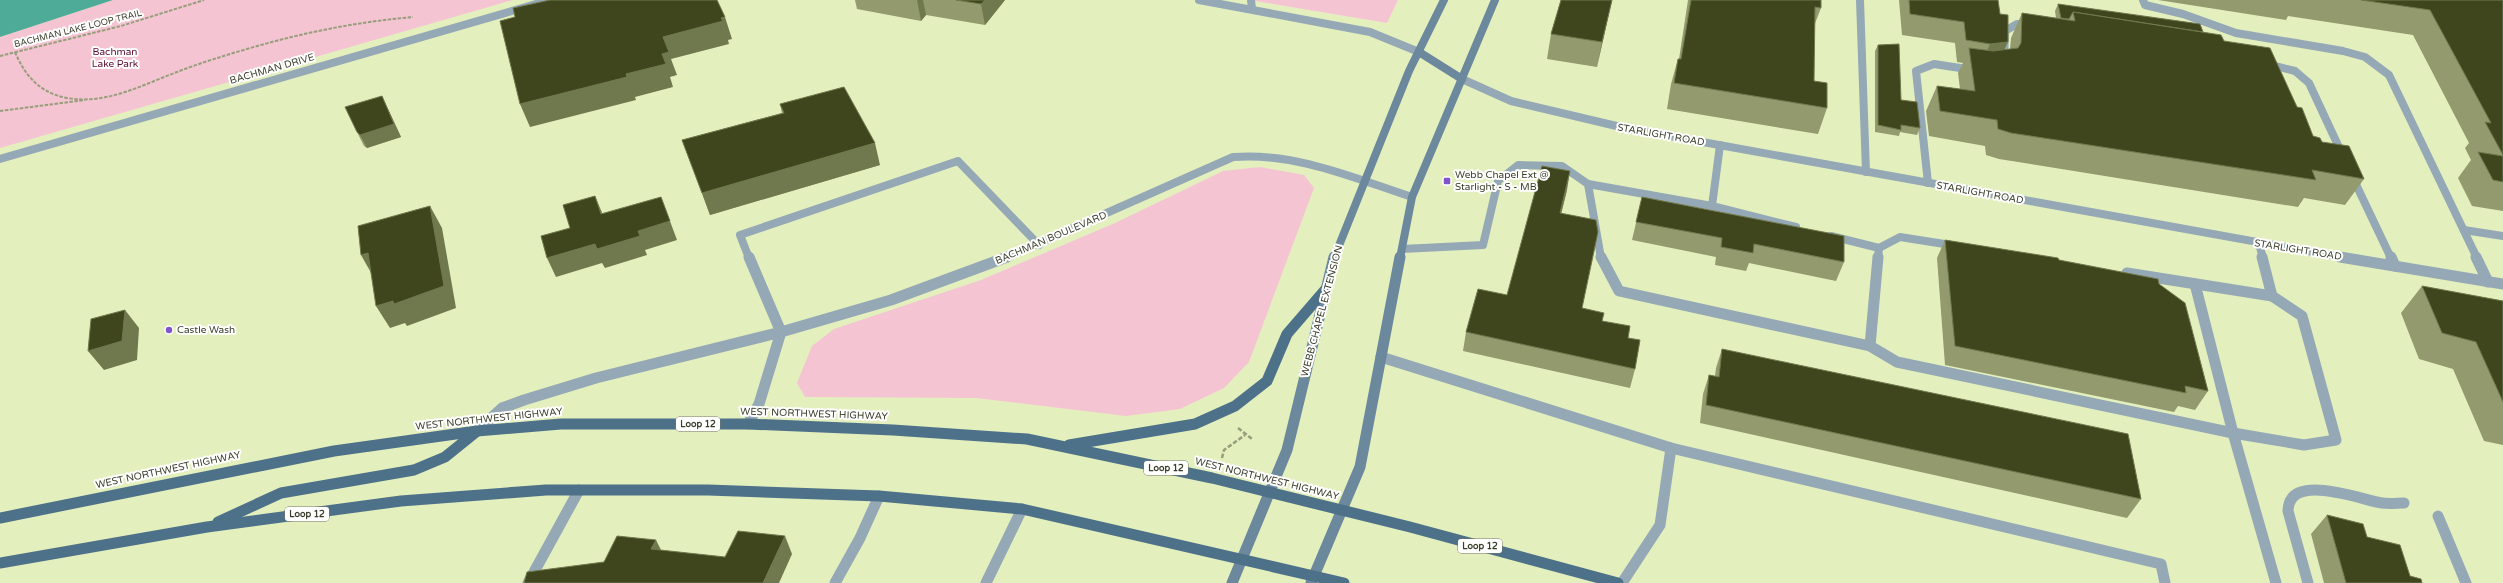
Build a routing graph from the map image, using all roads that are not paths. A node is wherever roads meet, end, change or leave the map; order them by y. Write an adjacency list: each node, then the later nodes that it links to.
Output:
1 (550, 0): 16 (street, BACHMAN DRIVE)
2 (1199, 0): 8 (street)
3 (1250, 0): 8 (street)
4 (1444, 0): 10 (main road, WEBB CHAPEL EXTENSION)
5 (1495, 0): 14 (main road)
6 (1860, 0): 17 (street)
7 (2143, 0): 24 (street)
8 (1252, 9): 10 (street)
9 (2041, 28): 12 (street)
10 (1419, 52): 14 (main road); 18 (main road, WEBB CHAPEL EXTENSION)
11 (2254, 62): 32 (street)
12 (1996, 69)
13 (1981, 71): 20 (street)
14 (1462, 79): 15 (street, STARLIGHT ROAD); 21 (main road)
15 (1720, 145): 17 (street, STARLIGHT ROAD); 22 (street)
16 (0, 159)
17 (1866, 172): 20 (street, STARLIGHT ROAD)
18 (1364, 182): 21 (street, BACHMAN BOULEVARD); 28 (street, BACHMAN BOULEVARD); 37 (main road, WEBB CHAPEL EXTENSION)
19 (1588, 184): 22 (street); 31 (street); 40 (street)
20 (1928, 184): 27 (street, STARLIGHT ROAD)
21 (1412, 197): 31 (main road)
22 (1712, 206): 23 (street)
23 (1803, 229)
24 (2464, 230): 26 (street); 34 (street)
25 (1818, 233): 29 (street)
26 (2503, 236)
27 (2259, 244): 32 (street, STARLIGHT ROAD); 38 (street)
28 (1039, 245): 39 (street, BACHMAN BOULEVARD); 39 (street)
29 (1879, 248): 30 (street); 40 (street)
30 (1970, 248)
31 (1402, 249): 41 (main road)
32 (2395, 266): 34 (street, STARLIGHT ROAD)
33 (2118, 272): 35 (street)
34 (2488, 282): 36 (street, STARLIGHT ROAD)
35 (2195, 284): 38 (street); 44 (street)
36 (2503, 284)
37 (1325, 290): 45 (main road); 48 (main road, WEBB CHAPEL EXTENSION)
38 (2272, 296): 44 (street)
39 (781, 332): 42 (street); 43 (street, BACHMAN BOULEVARD)
40 (1870, 346): 44 (street)
41 (1381, 357): 46 (street); 52 (main road)
42 (748, 424): 43 (main road, WEST NORTHWEST HIGHWAY / Loop 12); 45 (main road, WEST NORTHWEST HIGHWAY / Loop 12)
43 (477, 431): 54 (main road, WEST NORTHWEST HIGHWAY / Loop 12); 55 (main road)
44 (2233, 433): 67 (street)
45 (1061, 446): 48 (main road, WEST NORTHWEST HIGHWAY / Loop 12)
46 (1671, 448): 65 (street); 66 (street)
47 (579, 490): 49 (main road, Loop 12); 55 (main road, Loop 12); 59 (street)
48 (1270, 492): 52 (main road, WEST NORTHWEST HIGHWAY / Loop 12); 56 (main road, WEBB CHAPEL EXTENSION)
49 (879, 496): 51 (main road, Loop 12); 60 (street)
50 (2404, 502): 68 (street)
51 (1022, 509): 56 (main road, Loop 12); 61 (street)
52 (1342, 510): 58 (main road); 64 (main road, WEST NORTHWEST HIGHWAY / Loop 12)
53 (2438, 516): 69 (street)
54 (0, 518)
55 (207, 527): 57 (main road, Loop 12)
56 (1242, 560): 58 (main road, Loop 12); 62 (main road, WEBB CHAPEL EXTENSION)
57 (0, 563)
58 (1312, 579): 63 (main road, Loop 12)
59 (528, 583)
60 (835, 583)
61 (986, 583)
62 (1232, 583)
63 (1344, 583)
64 (1618, 583)
65 (1622, 583)
66 (2165, 583)
67 (2276, 583)
68 (2308, 583)
69 (2466, 583)

